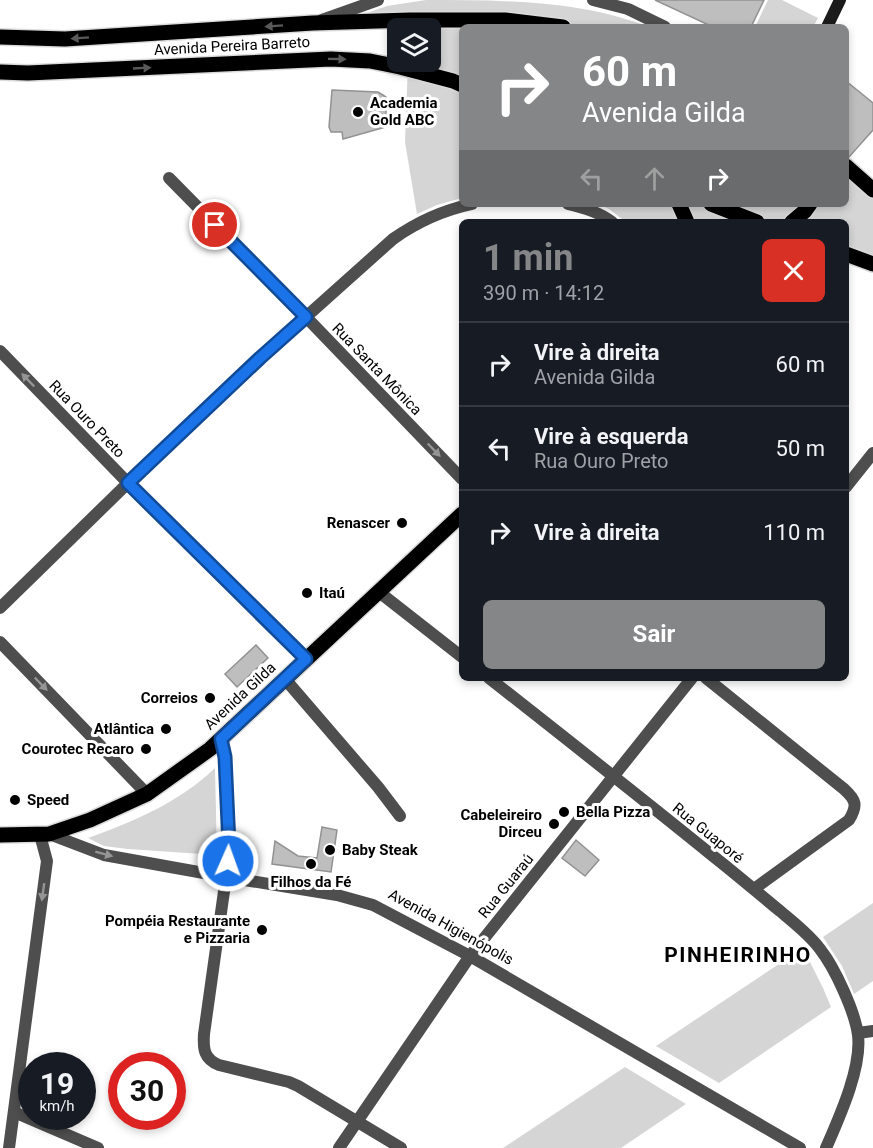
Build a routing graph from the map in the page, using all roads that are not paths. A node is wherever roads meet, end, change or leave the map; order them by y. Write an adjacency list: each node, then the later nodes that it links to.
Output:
1 (378, 0): 4 (street)
2 (592, 0): 6 (street)
3 (840, 0): 7 (main road)
4 (313, 23): 5 (main road, Avenida Pereira Barreto); 8 (main road, Avenida Pereira Barreto, one-way to 8)
5 (541, 24)
6 (659, 24)
7 (828, 24)
8 (0, 37)
9 (0, 72): 10 (main road, Avenida Pereira Barreto, one-way to 10)
10 (459, 84)
11 (849, 169): 13 (main road)
12 (169, 178): 23 (street, Rua Santa Mônica)
13 (873, 190)
14 (461, 207): 23 (street)
15 (580, 207): 18 (street)
16 (719, 207): 19 (main road)
17 (808, 207): 20 (main road)
18 (608, 219)
19 (749, 219)
20 (796, 219)
21 (849, 255): 22 (main road)
22 (873, 264)
23 (306, 317): 26 (street, Rua Santa Mônica, one-way to 26); 27 (street)
24 (0, 351): 27 (street, Rua Ouro Preto, one-way to 24)
25 (873, 453): 28 (street)
26 (459, 476)
27 (128, 483): 31 (street); 34 (street, Rua Ouro Preto)
28 (849, 483)
29 (459, 517): 30 (main road, Avenida Gilda)
30 (379, 591): 33 (street); 34 (main road, Avenida Gilda)
31 (0, 608)
32 (0, 642): 41 (street, one-way to 41)
33 (459, 655)
34 (306, 659): 35 (main road, Avenida Gilda)
35 (285, 679): 39 (main road, Avenida Gilda); 42 (street)
36 (493, 681): 40 (street, Rua Guaporé)
37 (690, 681): 40 (street, Rua Guaraú)
38 (710, 681): 46 (street)
39 (221, 739): 41 (main road, Avenida Gilda); 45 (street)
40 (614, 776): 46 (street, Rua Guaporé); 47 (street, Rua Guaraú)
41 (147, 794): 44 (main road, Avenida Gilda)
42 (400, 816)
43 (0, 835): 44 (main road, Avenida Higienópolis)
44 (45, 835): 45 (street, Avenida Higienópolis, one-way to 45); 50 (street, one-way to 50)
45 (226, 878): 47 (street, Avenida Higienópolis); 51 (street)
46 (754, 889): 49 (street, Rua Guaporé)
47 (470, 956): 51 (street, Rua Guaraú); 56 (street, Avenida Higienópolis)
48 (873, 1031): 49 (street)
49 (858, 1033): 57 (street, Rua Guaporé)
50 (14, 1112): 52 (street); 53 (street)
51 (356, 1121): 54 (street, Rua Guaraú); 55 (street)
52 (9, 1148)
53 (99, 1148)
54 (339, 1148)
55 (401, 1148)
56 (800, 1148)
57 (826, 1148)

